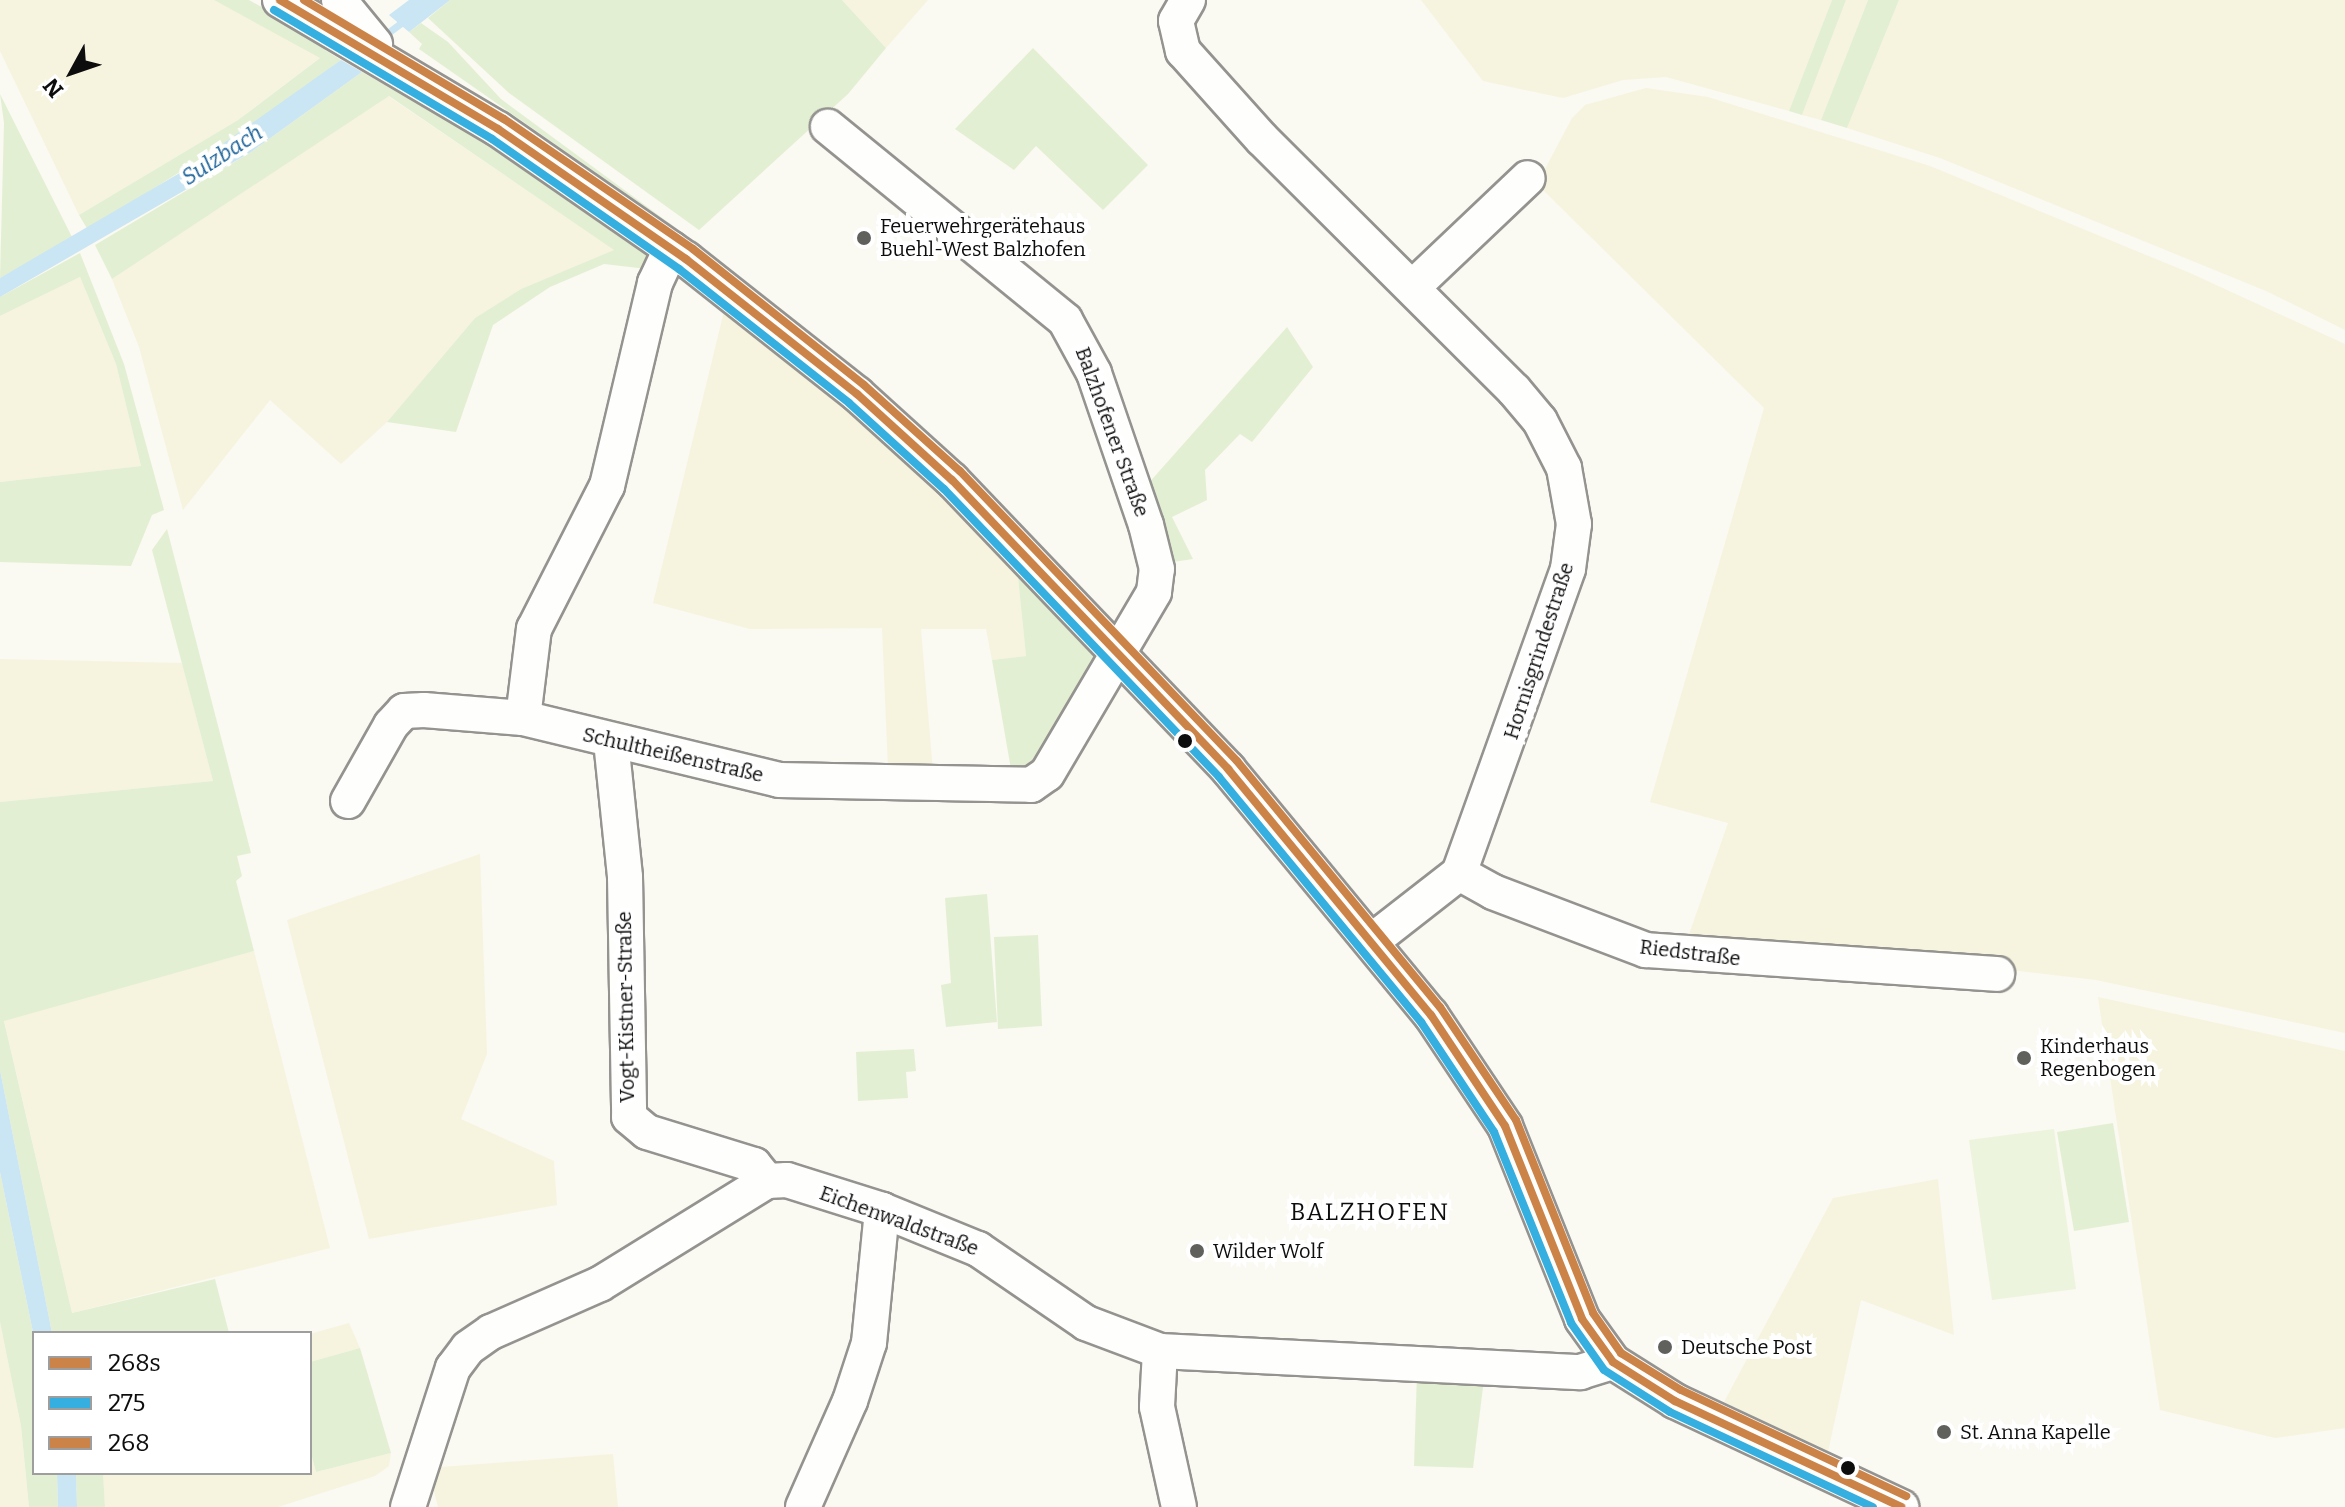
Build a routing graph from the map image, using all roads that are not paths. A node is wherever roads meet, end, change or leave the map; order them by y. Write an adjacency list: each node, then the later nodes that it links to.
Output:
1 (280, 0): 3 (street)
2 (1188, 0): 7 (street, Hornisgrindestraße)
3 (347, 19): 6 (street)
4 (828, 127): 8 (street, Balzhofener Straße)
5 (1528, 178): 7 (street)
6 (671, 249): 8 (street); 9 (street)
7 (1413, 287): 12 (street, Hornisgrindestraße)
8 (1120, 651): 10 (street, Schultheißenstraße); 13 (street)
9 (523, 718): 10 (street, Schultheißenstraße); 11 (street, Schultheißenstraße)
10 (611, 741): 15 (street, Vogt-Kistner-Straße)
11 (348, 801)
12 (1459, 873): 13 (street); 14 (street, Riedstraße)
13 (1372, 941): 18 (street)
14 (1997, 974)
15 (767, 1181): 16 (street, Eichenwaldstraße); 19 (street)
16 (882, 1210): 17 (street, Eichenwaldstraße); 20 (street)
17 (1160, 1351): 18 (street, Eichenwaldstraße); 21 (street)
18 (1613, 1362): 22 (street)
19 (408, 1507)
20 (803, 1507)
21 (1179, 1507)
22 (1901, 1507)

